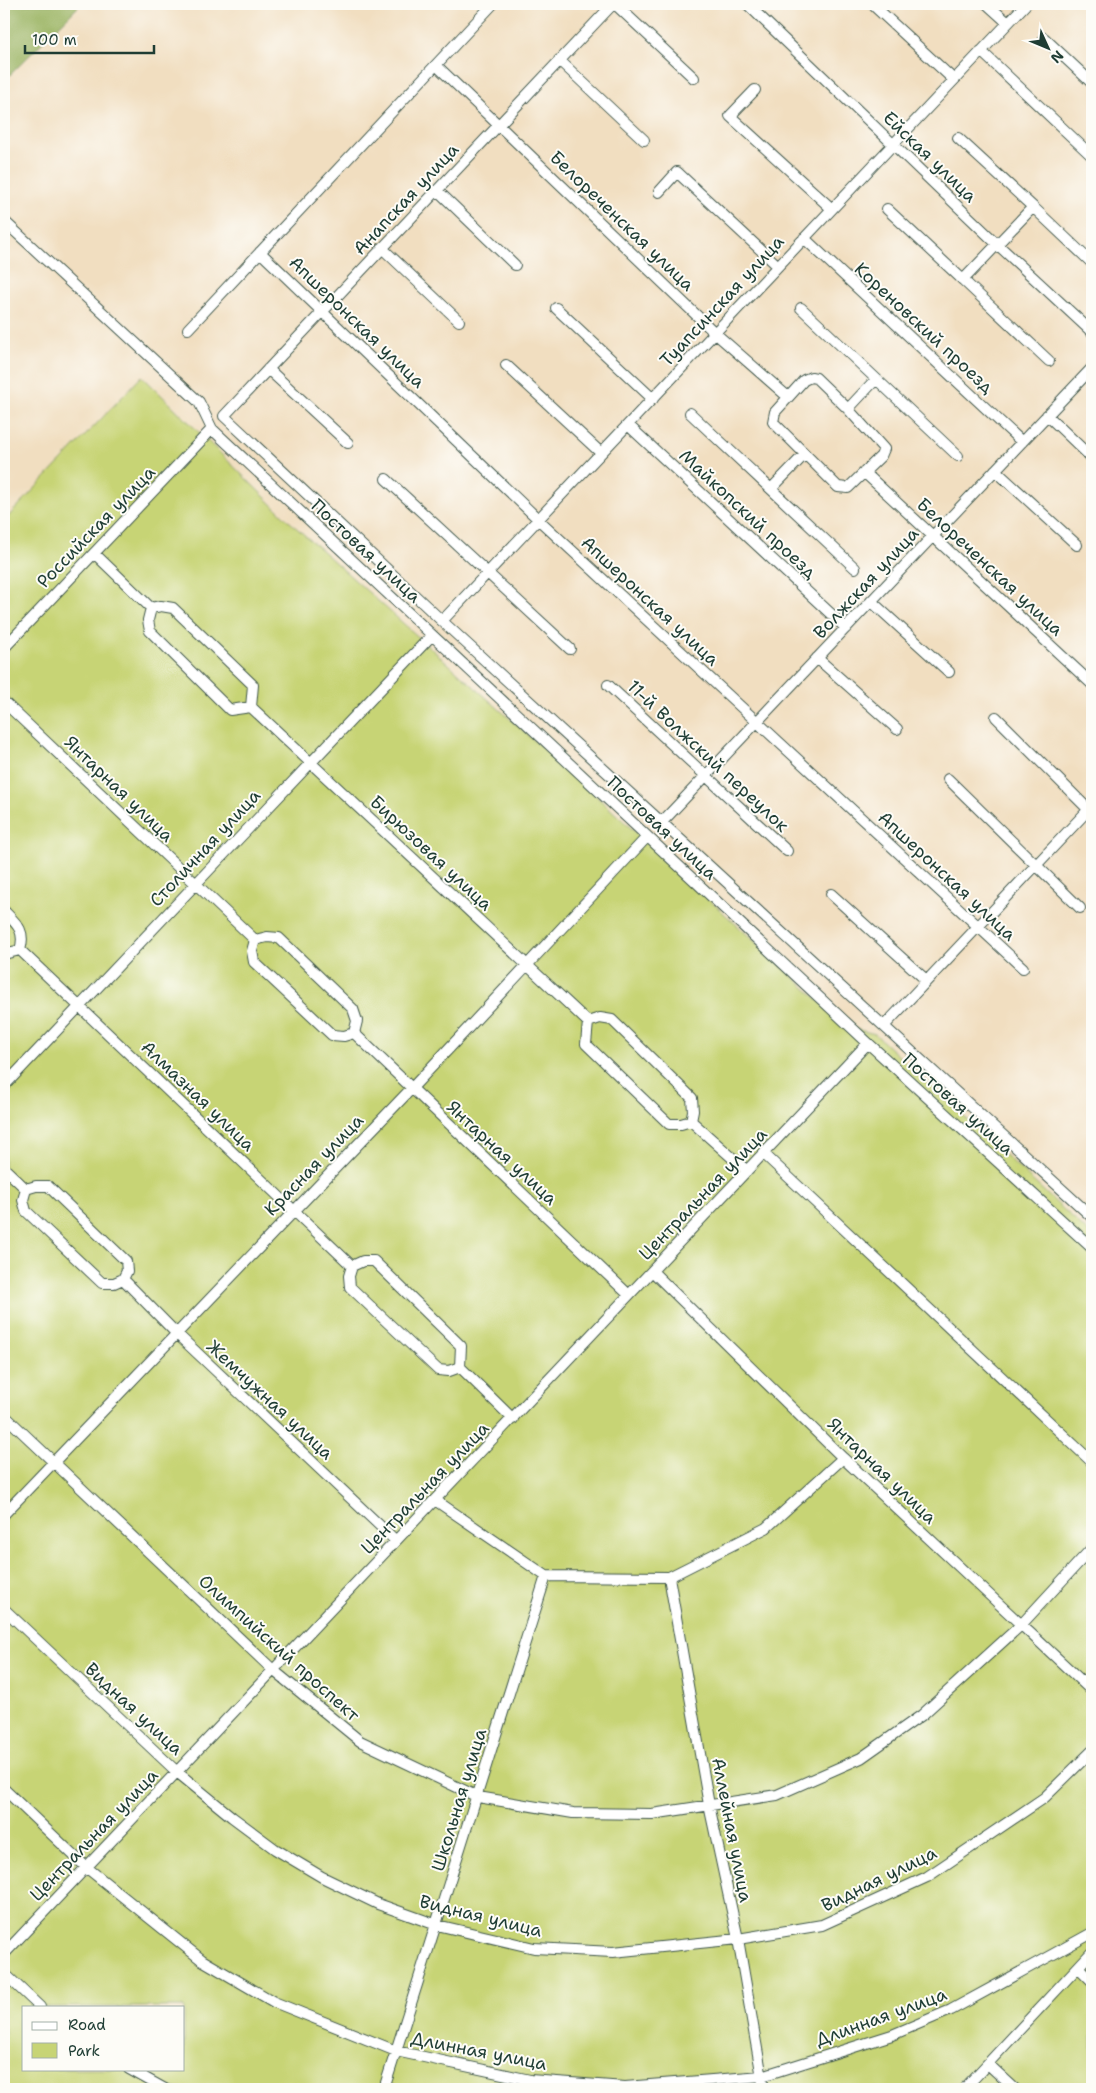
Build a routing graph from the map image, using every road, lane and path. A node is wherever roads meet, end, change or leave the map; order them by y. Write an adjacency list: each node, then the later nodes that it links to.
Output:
1 (493, 4): 11 (street)
2 (614, 4): 10 (street, Анапская улица); 12 (street)
3 (747, 4): 19 (street, Ейская улица)
4 (872, 4): 13 (street)
5 (987, 4): 7 (street)
6 (1026, 4): 7 (street, Туапсинская улица)
7 (1008, 23): 9 (street, Туапсинская улица)
8 (1044, 38): 14 (street)
9 (981, 51): 13 (street, Туапсинская улица); 20 (street)
10 (559, 60): 16 (street, Анапская улица); 18 (street)
11 (436, 65): 16 (street, Белореченская улица); 30 (street)
12 (694, 78)
13 (954, 80): 19 (street, Туапсинская улица)
14 (1092, 83)
15 (755, 90): 24 (street)
16 (498, 124): 21 (street, Анапская улица); 41 (street, Белореченская улица)
17 (958, 138): 23 (street)
18 (644, 140)
19 (893, 144): 24 (street, Туапсинская улица); 28 (street, Ейская улица)
20 (1092, 156)
21 (437, 190): 29 (street, Анапская улица); 32 (street)
22 (659, 192): 33 (street)
23 (1033, 207): 28 (street); 31 (street)
24 (832, 209): 27 (street, Туапсинская улица)
25 (887, 209): 34 (street)
26 (4, 221): 54 (street)
27 (804, 238): 33 (street, Туапсинская улица); 55 (street, Кореновский проезд)
28 (997, 244): 34 (street); 40 (street, Ейская улица)
29 (382, 248): 37 (street, Анапская улица); 38 (street)
30 (260, 252): 37 (street, Апшеронская улица); 39 (street)
31 (1092, 263)
32 (515, 265)
33 (778, 266): 41 (street, Туапсинская улица)
34 (963, 280): 42 (street)
35 (556, 308): 48 (street)
36 (801, 308): 46 (street)
37 (322, 312): 45 (street, Анапская улица); 65 (street, Апшеронская улица)
38 (459, 321)
39 (188, 329)
40 (1092, 332)
41 (715, 333): 47 (street, Белореченская улица); 48 (street, Туапсинская улица)
42 (1049, 362)
43 (506, 365): 57 (street)
44 (1092, 368): 52 (street, Волжская улица)
45 (268, 369): 51 (street, Анапская улица); 56 (street)
46 (876, 379): 49 (street); 59 (street)
47 (788, 397): 49 (street); 58 (street)
48 (652, 399): 53 (street, Туапсинская улица)
49 (848, 409): 62 (street)
50 (690, 413): 64 (street)
51 (224, 416): 73 (street, Постовая улица)
52 (1047, 416): 55 (street, Волжская улица); 60 (street)
53 (628, 424): 57 (street, Туапсинская улица); 74 (street, Майкопский проезд)
54 (212, 429): 68 (street, Российская улица); 75 (street, Постовая улица)
55 (1022, 442): 61 (street, Волжская улица)
56 (348, 443)
57 (601, 454): 65 (street, Туапсинская улица)
58 (805, 454): 62 (street); 64 (street)
59 (958, 456)
60 (1092, 458)
61 (996, 470): 66 (street, Волжская улица); 67 (street)
62 (865, 473): 66 (street, Белореченская улица)
63 (386, 479): 70 (street)
64 (771, 489): 69 (street)
65 (539, 520): 70 (street, Туапсинская улица); 85 (street, Апшеронская улица)
66 (933, 536): 71 (street, Волжская улица); 80 (street, Белореченская улица)
67 (1077, 545)
68 (94, 553): 72 (street); 76 (street, Российская улица)
69 (855, 568)
70 (488, 572): 73 (street, Туапсинская улица); 77 (street)
71 (872, 601): 74 (street, Волжская улица); 79 (street)
72 (150, 608): 83 (street); 83 (street)
73 (442, 621): 91 (street, Постовая улица)
74 (846, 628): 78 (street, Волжская улица)
75 (432, 635): 87 (street, Столичная улица); 92 (street, Постовая улица)
76 (4, 648)
77 (570, 649)
78 (818, 658): 85 (street, Волжская улица); 86 (street)
79 (949, 672)
80 (1092, 684)
81 (608, 685): 88 (street, 11-й Волжский переулок)
82 (4, 702): 95 (street, Янтарная улица)
83 (251, 707): 87 (street, Бирюзовая улица)
84 (996, 717): 90 (street)
85 (756, 722): 88 (street, Волжская улица); 99 (street, Апшеронская улица)
86 (897, 729)
87 (310, 761): 95 (street, Столичная улица); 103 (street, Бирюзовая улица)
88 (706, 775): 91 (street, Волжская улица); 93 (street, 11-й Волжский переулок)
89 (948, 779): 94 (street)
90 (1091, 809): 94 (street)
91 (663, 821): 108 (street, Постовая улица)
92 (647, 837): 103 (street, Красная улица); 110 (street, Постовая улица)
93 (787, 851)
94 (1035, 865): 97 (street); 99 (street)
95 (194, 883): 100 (street, Янтарная улица); 106 (street, Столичная улица)
96 (831, 894): 105 (street)
97 (1080, 908)
98 (4, 911): 101 (street)
99 (976, 926): 104 (street, Апшеронская улица); 105 (street)
100 (255, 940): 109 (street); 109 (street)
101 (20, 950): 102 (street); 106 (street, Алмазная улица)
102 (4, 954)
103 (525, 965): 107 (street, Бирюзовая улица); 112 (street, Красная улица)
104 (1023, 968)
105 (926, 980): 108 (street)
106 (80, 1005): 111 (street, Столичная улица); 118 (street, Алмазная улица)
107 (588, 1022): 113 (street); 113 (street)
108 (885, 1025): 119 (street, Постовая улица)
109 (354, 1033): 112 (street, Янтарная улица)
110 (868, 1043): 114 (street, Центральная улица); 120 (street, Постовая улица)
111 (4, 1086)
112 (411, 1089): 118 (street, Красная улица); 124 (street, Янтарная улица)
113 (691, 1121): 116 (street)
114 (764, 1154): 116 (street, Центральная улица); 131 (street)
115 (4, 1168): 117 (street)
116 (747, 1172): 122 (street, Центральная улица)
117 (26, 1189): 123 (street); 123 (street)
118 (293, 1210): 121 (street, Алмазная улица); 125 (street, Красная улица)
119 (1090, 1211)
120 (1092, 1248)
121 (352, 1266): 126 (street); 126 (street)
122 (652, 1271): 124 (street, Центральная улица); 129 (street, Янтарная улица)
123 (123, 1279): 125 (street, Жемчужная улица)
124 (629, 1295): 128 (street, Центральная улица)
125 (176, 1333): 130 (street, Красная улица); 134 (street, Жемчужная улица)
126 (460, 1367): 128 (street)
127 (4, 1415): 130 (street, Олимпийский проспект)
128 (513, 1419): 132 (street, Центральная улица)
129 (844, 1458): 137 (street); 139 (street, Янтарная улица)
130 (53, 1462): 133 (street, Красная улица); 140 (street, Олимпийский проспект)
131 (1092, 1462)
132 (434, 1500): 134 (street, Центральная улица); 136 (street)
133 (4, 1514)
134 (396, 1541): 140 (street, Центральная улица)
135 (1092, 1548): 139 (street, Олимпийский проспект)
136 (546, 1576): 137 (street); 145 (street, Школьная улица)
137 (669, 1577): 146 (street, Аллейная улица)
138 (4, 1609): 143 (street, Видная улица)
139 (1021, 1625): 141 (street, Янтарная улица); 146 (street, Олимпийский проспект)
140 (273, 1670): 143 (street, Центральная улица); 145 (street, Олимпийский проспект)
141 (1092, 1691)
142 (1092, 1751): 150 (street, Видная улица)
143 (177, 1772): 147 (street, Центральная улица); 148 (street, Видная улица)
144 (4, 1789): 147 (street, Длинная улица)
145 (478, 1797): 146 (street, Олимпийский проспект); 148 (street, Школьная улица)
146 (709, 1805): 150 (street, Аллейная улица)
147 (86, 1867): 152 (street, Центральная улица); 157 (street, Длинная улица)
148 (437, 1925): 150 (street, Видная улица); 157 (street, Школьная улица)
149 (1092, 1934): 160 (street, Длинная улица)
150 (738, 1939): 160 (street, Аллейная улица)
151 (1092, 1952): 153 (street)
152 (4, 1954)
153 (1078, 1968): 155 (street); 158 (street)
154 (4, 1973): 156 (street)
155 (1092, 1981)
156 (39, 2006)
157 (396, 2051): 160 (street, Длинная улица); 162 (street, Школьная улица)
158 (988, 2064): 164 (street); 165 (street)
159 (131, 2070): 161 (street)
160 (762, 2076): 163 (street, Аллейная улица)
161 (165, 2089)
162 (384, 2089)
163 (764, 2089)
164 (964, 2089)
165 (1015, 2089)

